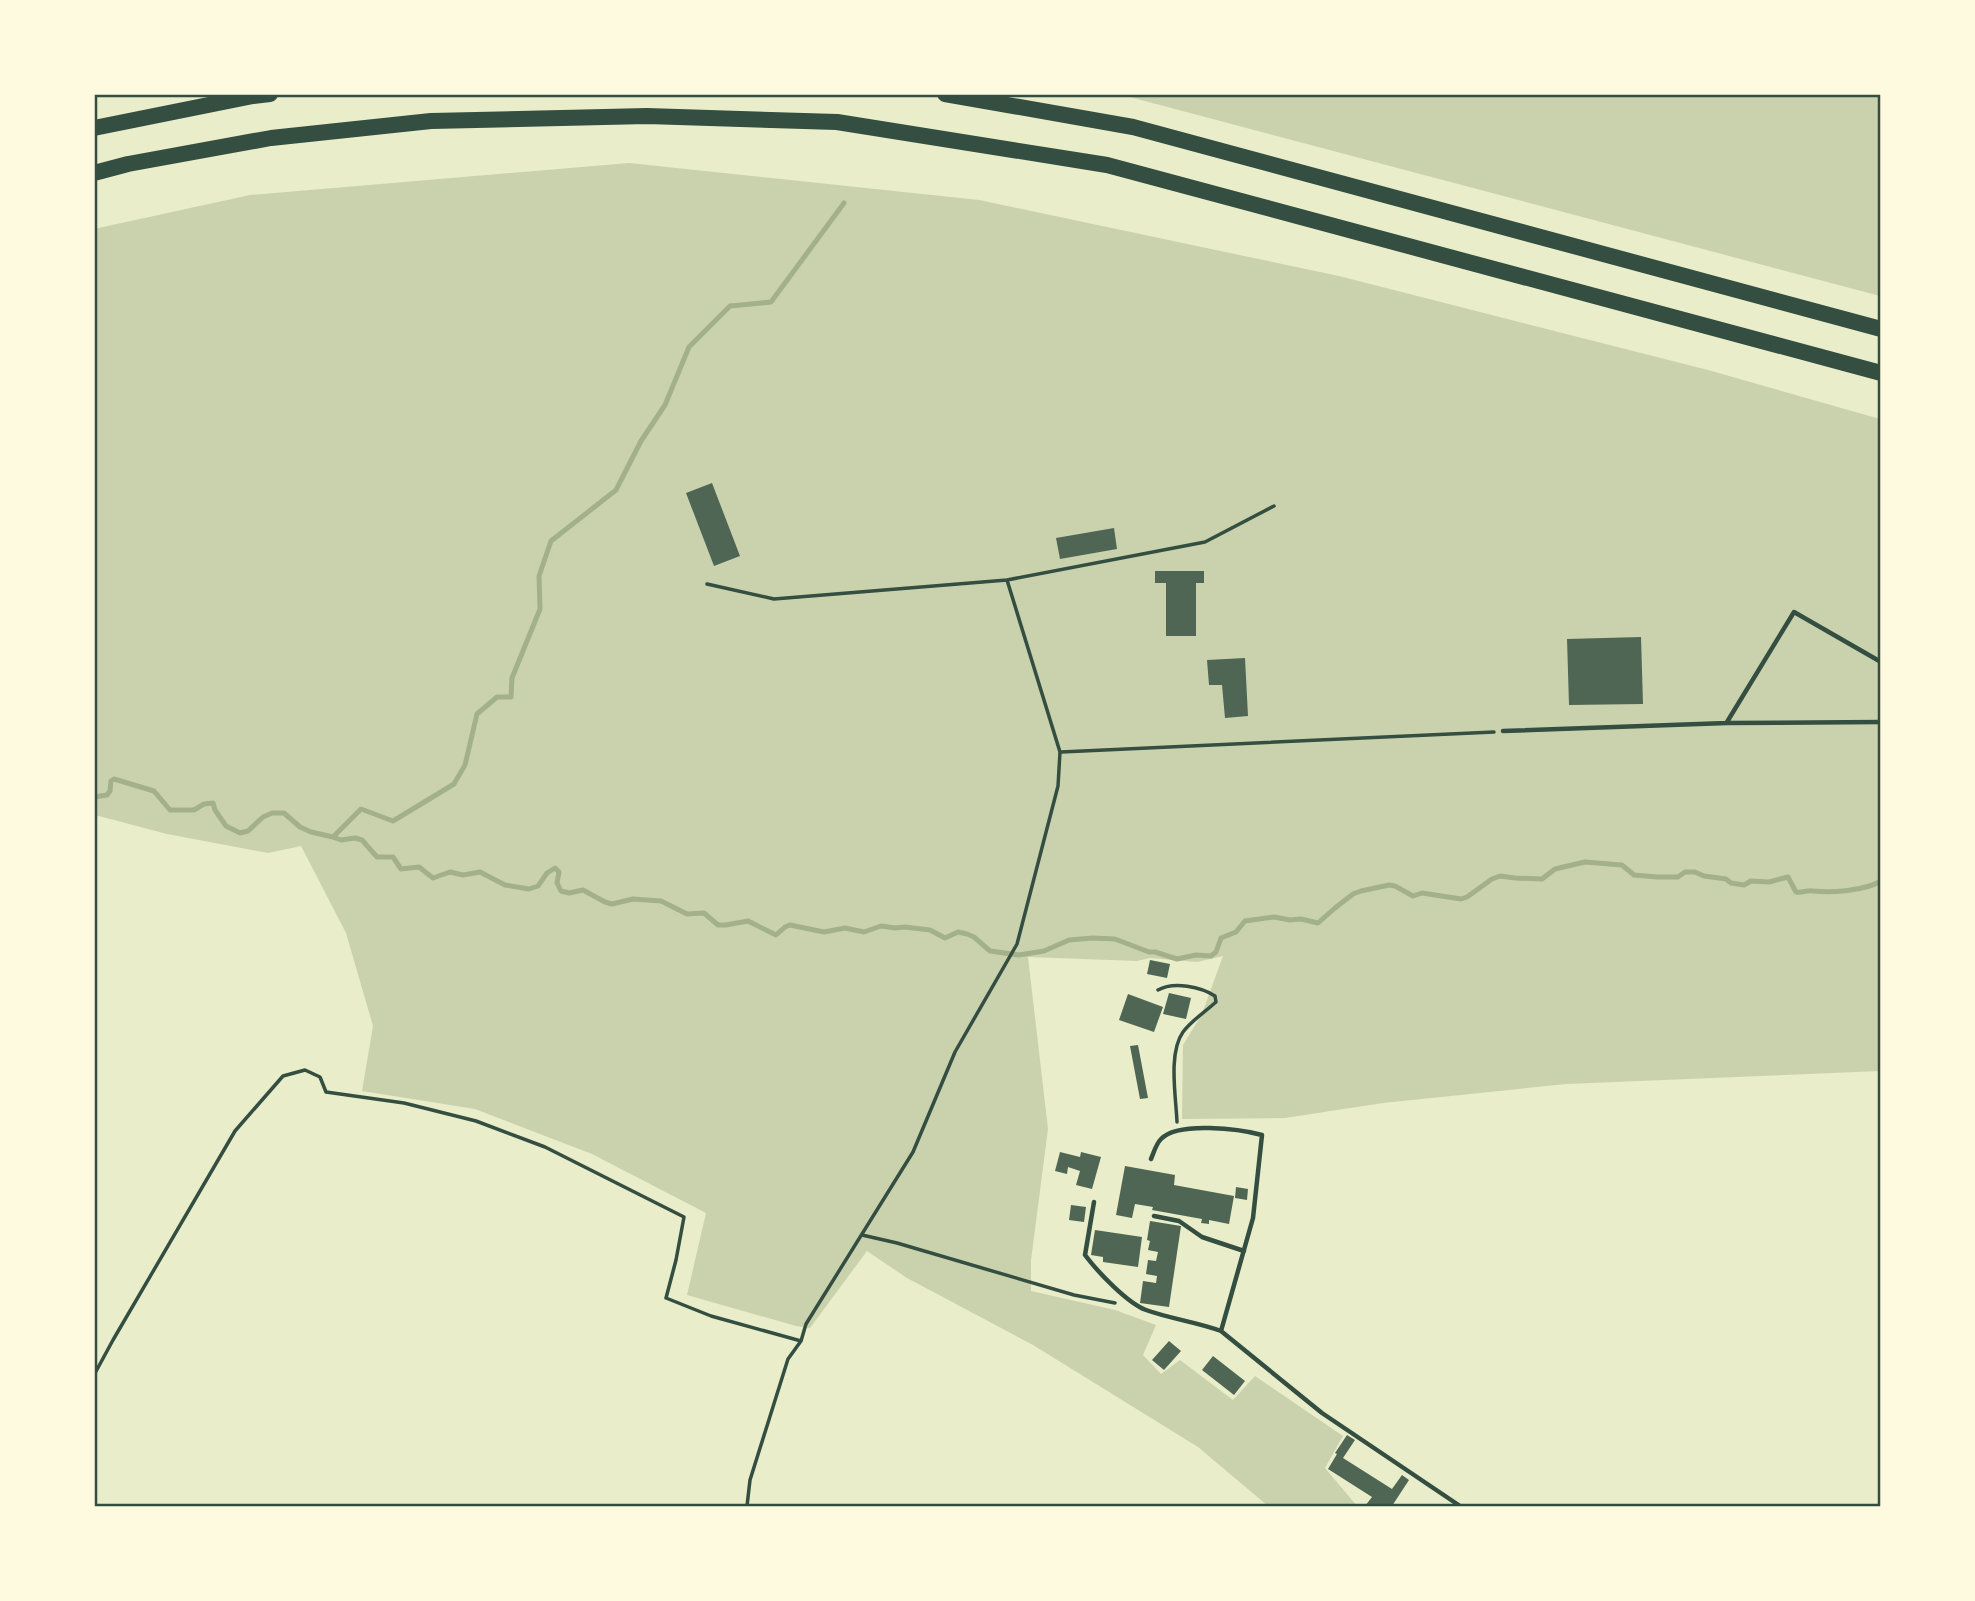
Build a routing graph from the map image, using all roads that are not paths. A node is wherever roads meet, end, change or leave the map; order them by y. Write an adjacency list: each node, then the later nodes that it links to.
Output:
1 (270, 94): 3 (highway)
2 (945, 94): 5 (highway)
3 (94, 128)
4 (94, 173): 6 (highway)
5 (1881, 329)
6 (1881, 373)
7 (1881, 662): 9 (lane)
8 (1880, 722): 9 (lane)
9 (1727, 723): 10 (lane)
10 (1503, 732)
11 (1151, 1159): 14 (lane)
12 (1094, 1202): 15 (lane)
13 (1154, 1216): 14 (lane)
14 (1244, 1251): 15 (lane)
15 (1221, 1331): 16 (lane)
16 (1460, 1507)

